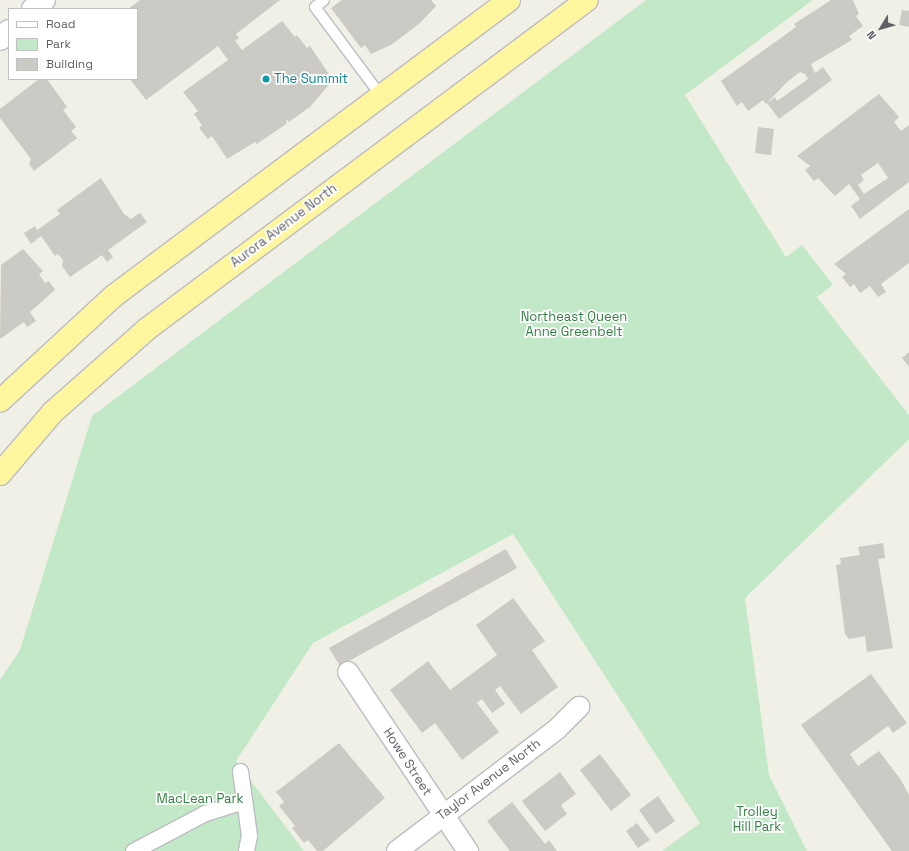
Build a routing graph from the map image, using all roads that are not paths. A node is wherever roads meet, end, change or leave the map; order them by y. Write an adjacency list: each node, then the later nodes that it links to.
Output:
1 (44, 0): 5 (main road)
2 (324, 0): 8 (lane)
3 (509, 0): 8 (highway)
4 (587, 0): 10 (highway, Aurora Avenue North)
5 (34, 8)
6 (8, 31): 7 (main road)
7 (0, 39)
8 (381, 96): 9 (highway)
9 (0, 401)
10 (0, 474)
11 (348, 672): 15 (street, Howe Street)
12 (579, 707): 15 (street, Taylor Avenue North)
13 (240, 771): 14 (street)
14 (244, 802): 16 (street); 17 (street)
15 (442, 816): 18 (street, Taylor Avenue North); 19 (street, Howe Street)
16 (133, 851)
17 (246, 851)
18 (397, 851)
19 (468, 851)

